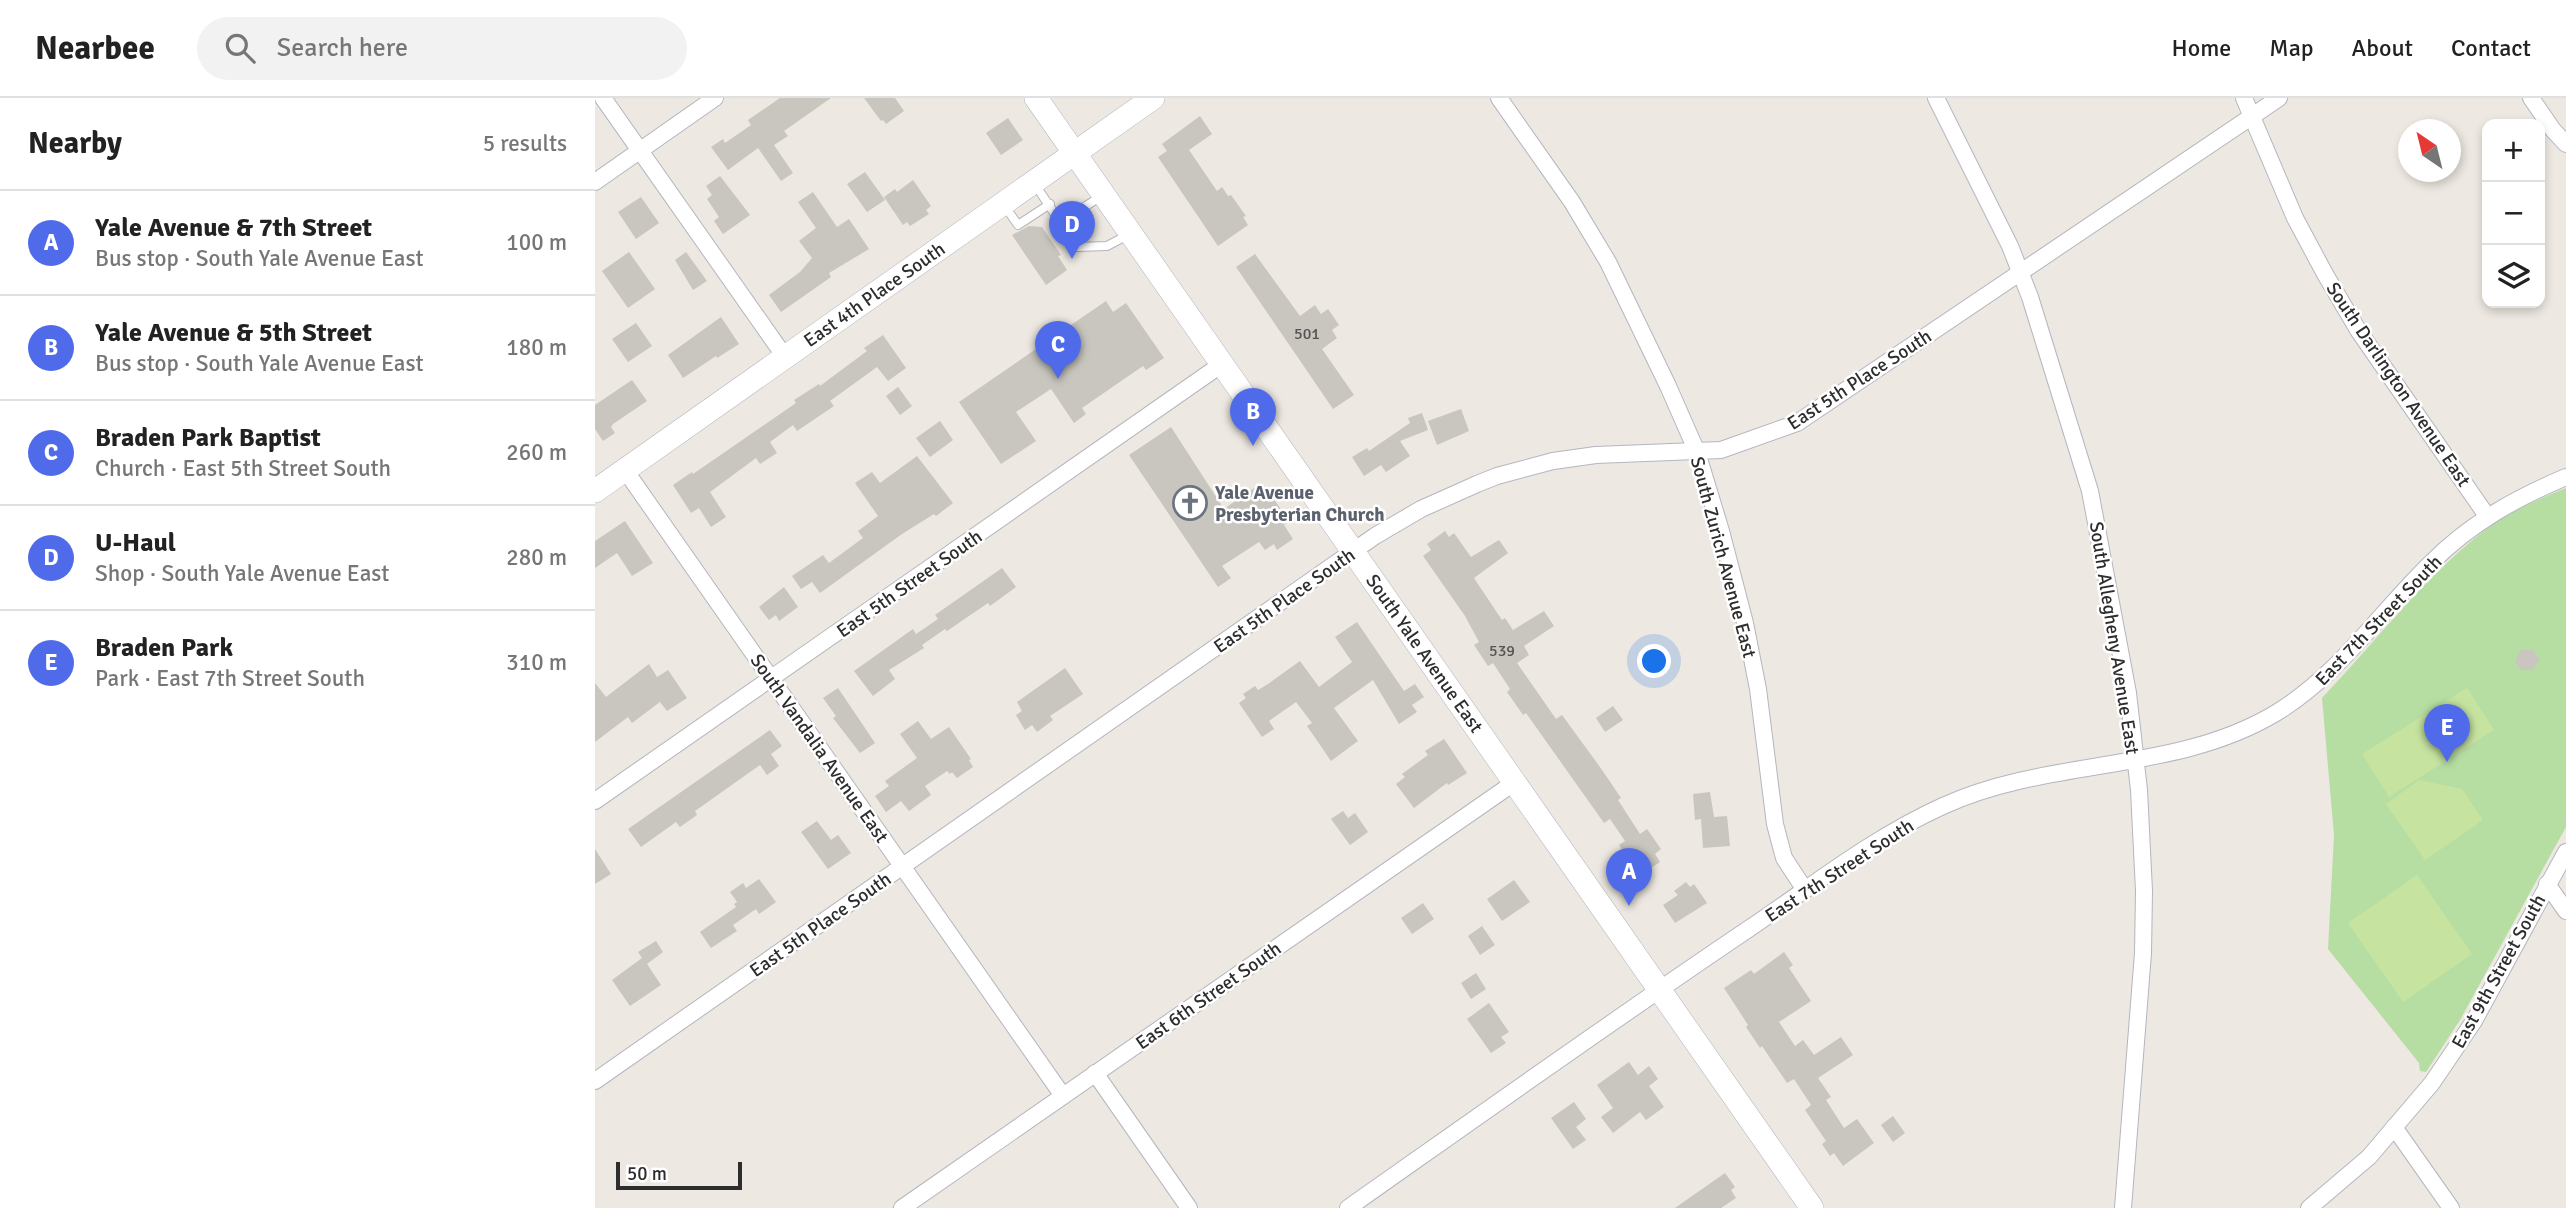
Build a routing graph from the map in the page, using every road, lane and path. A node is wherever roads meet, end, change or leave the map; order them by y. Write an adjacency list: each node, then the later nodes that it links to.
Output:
1 (603, 98): 12 (street)
2 (715, 98): 12 (street)
3 (1036, 98): 13 (main road, South Yale Avenue East)
4 (1153, 98): 13 (main road, East 4th Place South)
5 (1499, 98): 24 (street, South Zurich Avenue East)
6 (1936, 98): 21 (street, South Allegheny Avenue East)
7 (2244, 98): 10 (street, South Darlington Avenue East)
8 (2279, 98): 10 (street, East 5th Place South)
9 (2531, 98): 11 (street)
10 (2252, 116): 21 (street, East 5th Place South); 28 (street, South Darlington Avenue East)
11 (2566, 144)
12 (640, 151): 15 (street); 22 (street)
13 (1075, 153): 14 (main road, East 4th Place South); 16 (main road, South Yale Avenue East)
14 (1033, 181): 17 (main road, East 4th Place South); 18 (lane)
15 (595, 182)
16 (1103, 194): 19 (lane); 20 (main road, South Yale Avenue East)
17 (1003, 203): 18 (lane); 22 (main road, East 4th Place South)
18 (1050, 204): 19 (lane)
19 (1061, 222): 20 (lane)
20 (1131, 234): 23 (main road, South Yale Avenue East)
21 (2021, 272): 24 (street, East 5th Place South); 31 (street, South Allegheny Avenue East)
22 (785, 357): 25 (main road, East 4th Place South)
23 (1221, 364): 29 (main road, South Yale Avenue East); 30 (street, East 5th Street South)
24 (1697, 453): 29 (street, East 5th Place South); 37 (street, South Zurich Avenue East)
25 (625, 470): 27 (main road, East 4th Place South); 30 (street, South Vandalia Avenue East)
26 (2566, 477): 28 (street, East 7th Street South)
27 (595, 491)
28 (2487, 516): 31 (street, East 7th Street South)
29 (1354, 551): 32 (main road, South Yale Avenue East); 35 (street, East 5th Place South)
30 (771, 678): 33 (street, East 5th Street South); 35 (street, South Vandalia Avenue East)
31 (2136, 760): 37 (street, East 7th Street South); 48 (street, South Allegheny Avenue East)
32 (1515, 782): 39 (main road, South Yale Avenue East); 40 (street, East 6th Street South)
33 (595, 801)
34 (2566, 852): 36 (street, East 9th Street South)
35 (903, 866): 41 (street, East 5th Place South); 42 (street, South Vandalia Avenue East)
36 (2547, 884): 38 (street); 43 (street, East 9th Street South)
37 (1805, 891): 39 (street, East 7th Street South)
38 (2566, 911)
39 (1658, 990): 44 (main road, South Yale Avenue East); 47 (street, East 7th Street South)
40 (1095, 1073): 42 (street, East 6th Street South); 46 (street)
41 (595, 1081)
42 (1063, 1096): 45 (street, East 6th Street South)
43 (2395, 1127): 49 (street, East 9th Street South); 50 (street)
44 (1804, 1205)
45 (902, 1208)
46 (1189, 1208)
47 (1348, 1208)
48 (2123, 1208)
49 (2309, 1208)
50 (2451, 1208)

